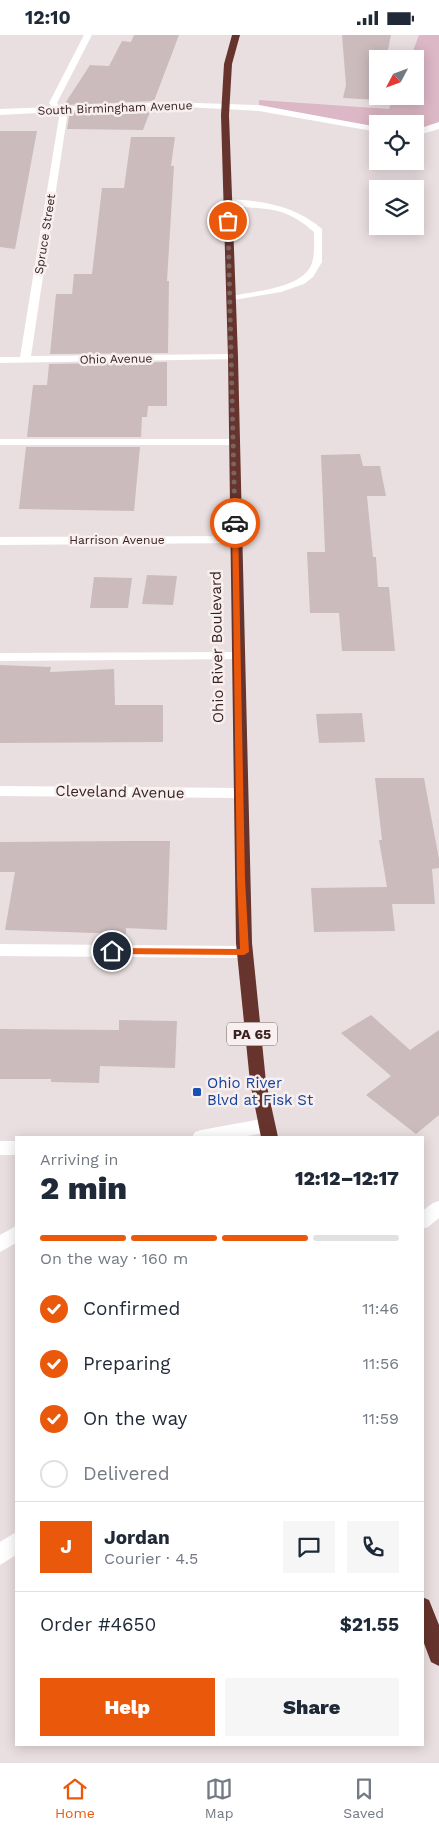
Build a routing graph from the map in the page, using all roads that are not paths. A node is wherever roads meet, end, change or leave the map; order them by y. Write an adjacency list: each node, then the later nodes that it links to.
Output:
1 (88, 35): 3 (street, Spruce Street)
2 (236, 35): 8 (highway, Ohio River Boulevard / PA 65)
3 (57, 110): 4 (street, South Birmingham Avenue); 6 (street, South Birmingham Avenue); 12 (street, Spruce Street)
4 (0, 112)
5 (439, 125): 7 (street)
6 (369, 128)
7 (424, 131)
8 (228, 202): 9 (highway, Ohio River Boulevard / PA 65); 9 (street)
9 (231, 299): 10 (highway, Ohio River Boulevard / PA 65)
10 (232, 357): 12 (street, Ohio Avenue); 14 (highway, Ohio River Boulevard / PA 65)
11 (0, 360): 12 (street, Ohio Avenue)
12 (25, 360)
13 (0, 442): 14 (street)
14 (234, 442): 15 (highway, Ohio River Boulevard / PA 65)
15 (235, 540): 16 (street, Harrison Avenue); 17 (highway, Ohio River Boulevard / PA 65)
16 (0, 541)
17 (237, 656): 18 (street); 20 (highway, Ohio River Boulevard / PA 65)
18 (0, 657)
19 (0, 791): 20 (street, Cleveland Avenue)
20 (240, 793): 22 (highway, Ohio River Boulevard / PA 65)
21 (0, 950): 22 (street)
22 (244, 952): 23 (highway, Ohio River Boulevard / PA 65)
23 (268, 1131): 24 (street)
24 (212, 1136)
25 (0, 1148): 26 (street)
26 (15, 1148)
27 (439, 1209): 28 (street)
28 (424, 1220)
29 (15, 1234): 30 (street)
30 (0, 1245)
31 (15, 1543): 32 (street)
32 (0, 1555)
33 (424, 1613): 34 (highway)
34 (439, 1655)

